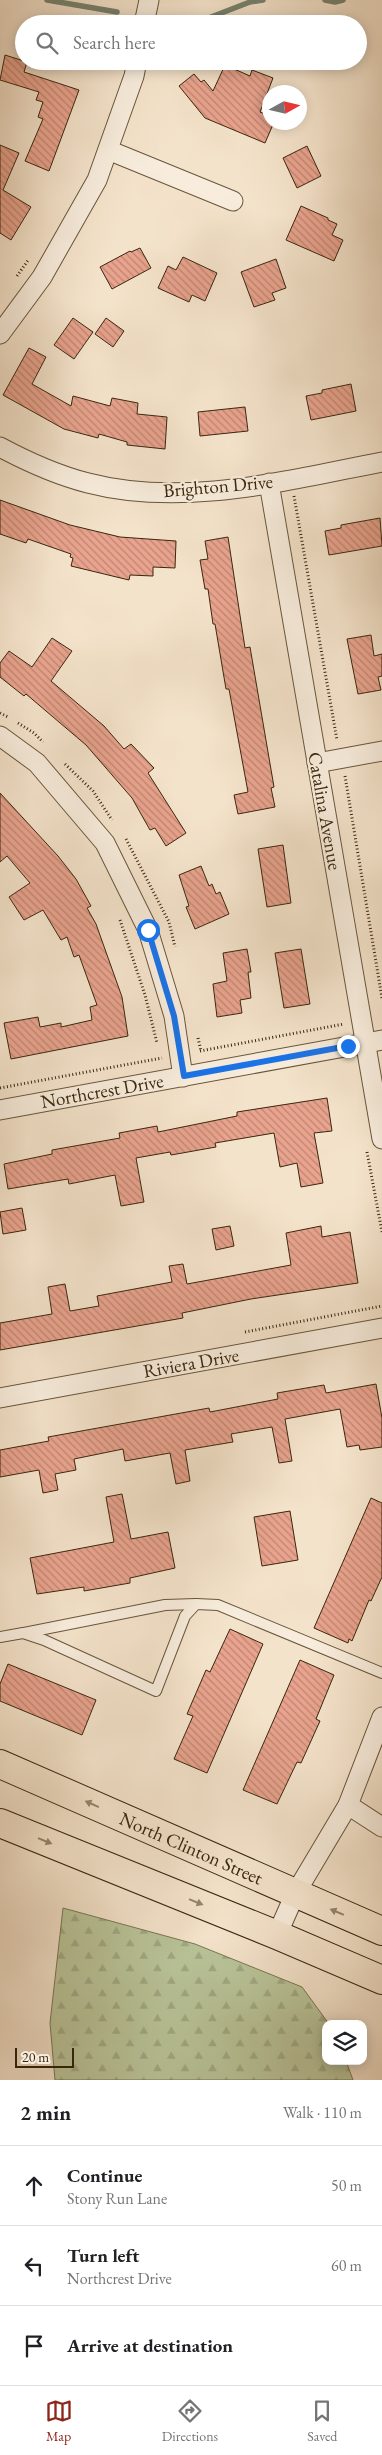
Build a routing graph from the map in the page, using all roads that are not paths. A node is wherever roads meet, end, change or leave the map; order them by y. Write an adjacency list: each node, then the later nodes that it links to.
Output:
1 (149, 0): 2 (street)
2 (146, 15)
3 (135, 70): 4 (street)
4 (108, 150): 5 (street); 6 (street)
5 (233, 201)
6 (0, 334)
7 (0, 447): 9 (street, Brighton Drive)
8 (382, 462): 9 (street, Brighton Drive)
9 (269, 483): 12 (street, Catalina Avenue)
10 (0, 736): 14 (street)
11 (382, 751): 12 (street)
12 (317, 763): 13 (street, Catalina Avenue)
13 (374, 1042): 14 (street, Northcrest Drive); 16 (street, Catalina Avenue)
14 (184, 1076): 15 (street, Northcrest Drive)
15 (0, 1110)
16 (382, 1139)
17 (382, 1328): 18 (street, Riviera Drive)
18 (0, 1398)
19 (196, 1604): 20 (lane); 20 (lane); 22 (lane)
20 (23, 1633): 21 (lane)
21 (0, 1638)
22 (382, 1673)
23 (382, 1717): 25 (street)
24 (0, 1764): 28 (main road, North Clinton Street, one-way to 24)
25 (348, 1805): 27 (street); 28 (street)
26 (0, 1823): 30 (main road, one-way to 30)
27 (382, 1827)
28 (295, 1894): 29 (main road, North Clinton Street, one-way to 28); 30 (street)
29 (382, 1930)
30 (277, 1935): 31 (main road)
31 (382, 1980)

